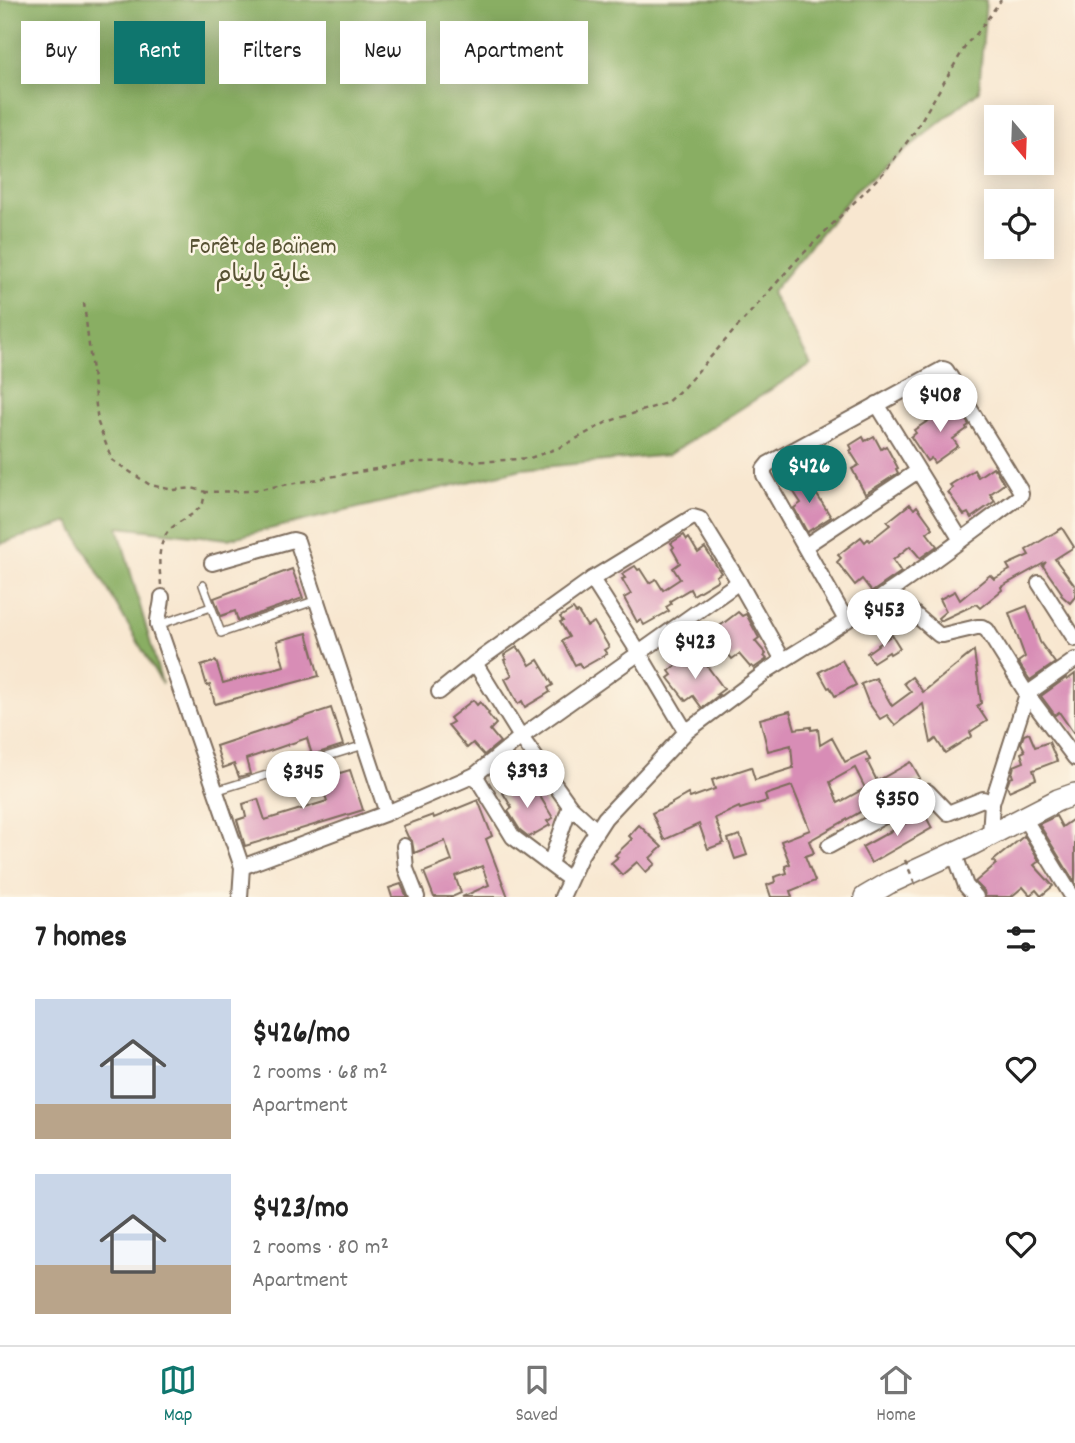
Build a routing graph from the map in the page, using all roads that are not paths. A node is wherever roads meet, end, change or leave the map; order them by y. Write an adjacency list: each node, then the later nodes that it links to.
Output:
1 (877, 404): 2 (street); 3 (street); 4 (street)
2 (918, 471): 3 (street); 4 (street)
3 (961, 540): 10 (street)
4 (804, 546): 14 (street)
5 (212, 563): 12 (street)
6 (592, 579): 7 (street); 17 (street); 20 (street)
7 (739, 582): 17 (street); 18 (street)
8 (1039, 583): 16 (street)
9 (203, 584): 13 (lane)
10 (889, 592): 14 (street); 22 (street)
11 (162, 597): 15 (street)
12 (317, 600): 13 (lane); 25 (street)
13 (211, 607): 15 (lane)
14 (846, 620): 18 (street)
15 (158, 625): 28 (street)
16 (1075, 639)
17 (639, 653): 23 (street); 24 (street)
18 (783, 660): 23 (street)
19 (1075, 660): 22 (street)
20 (475, 663): 21 (street); 24 (street)
21 (439, 692)
22 (1027, 694): 26 (street); 30 (street)
23 (686, 732): 34 (street)
24 (521, 737): 27 (street); 31 (street)
25 (365, 745): 28 (lane); 32 (street)
26 (1075, 758)
27 (475, 775): 32 (street); 39 (street)
28 (215, 791): 40 (street)
29 (1075, 794): 33 (main road)
30 (992, 803): 35 (street); 37 (street)
31 (570, 806): 34 (street); 39 (street)
32 (387, 813): 40 (street)
33 (1024, 818): 35 (main road); 42 (street)
34 (597, 830): 41 (street)
35 (990, 835): 38 (main road)
36 (404, 846): 44 (street)
37 (829, 846)
38 (954, 852): 46 (main road); 47 (street)
39 (550, 864): 41 (street)
40 (242, 867): 43 (street)
41 (569, 879): 45 (street)
42 (1072, 896)
43 (240, 897)
44 (417, 897)
45 (562, 897)
46 (867, 897)
47 (976, 897)

